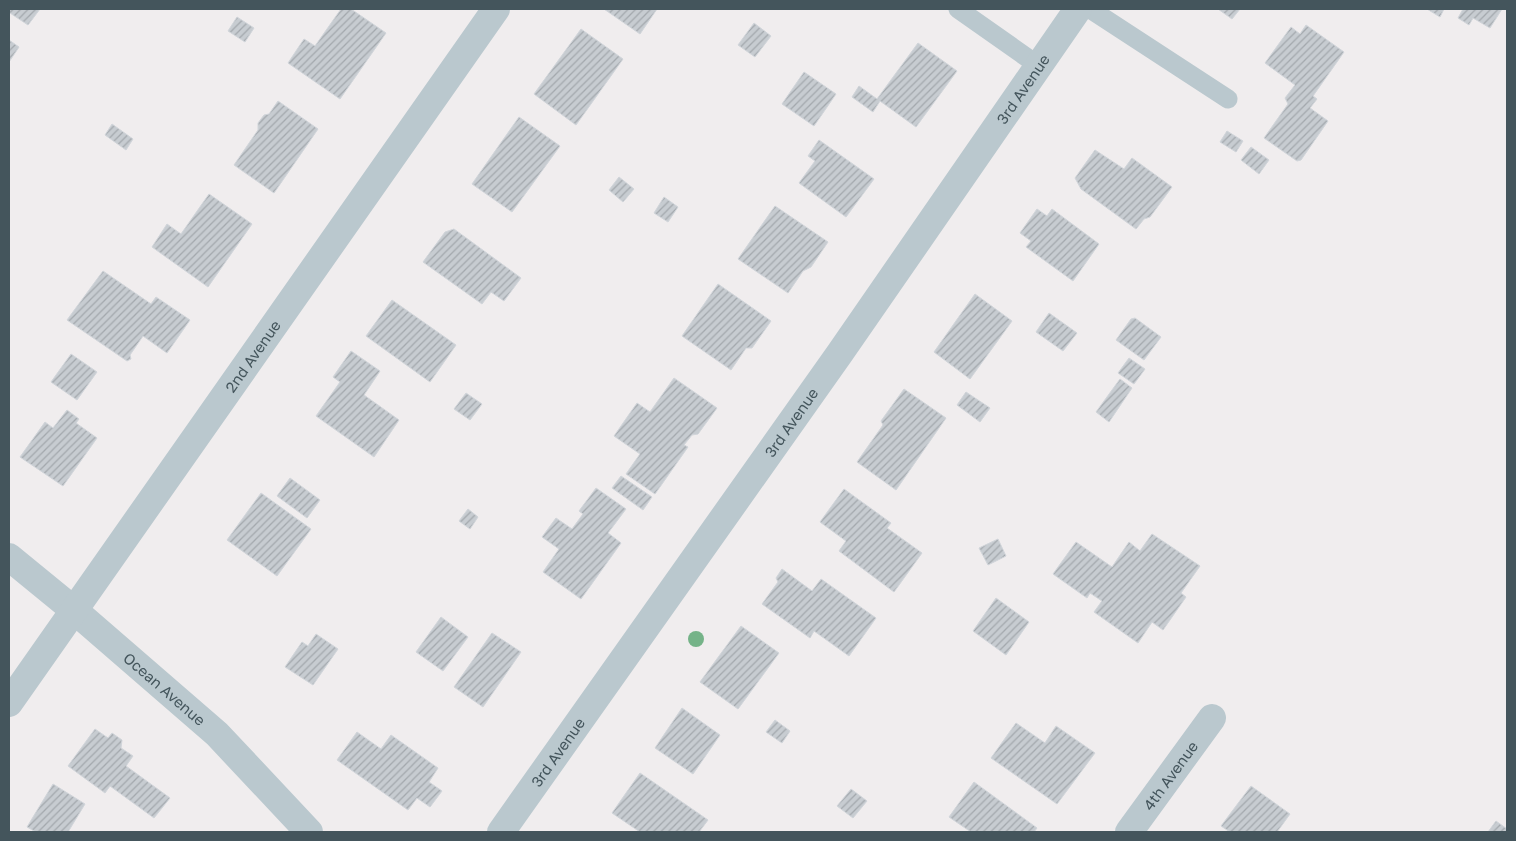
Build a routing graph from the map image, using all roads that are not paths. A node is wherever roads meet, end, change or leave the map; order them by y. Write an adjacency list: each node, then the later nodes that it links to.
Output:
1 (496, 9): 8 (street, 2nd Avenue)
2 (958, 9): 5 (lane)
3 (1078, 9): 5 (street, 3rd Avenue)
4 (1090, 9): 6 (lane)
5 (1039, 66): 12 (street, 3rd Avenue)
6 (1228, 99)
7 (9, 557): 8 (street, Ocean Avenue)
8 (74, 611): 9 (street, 2nd Avenue); 11 (street, Ocean Avenue)
9 (9, 703)
10 (1212, 718): 13 (street, 4th Avenue)
11 (309, 832)
12 (501, 832)
13 (1129, 832)

